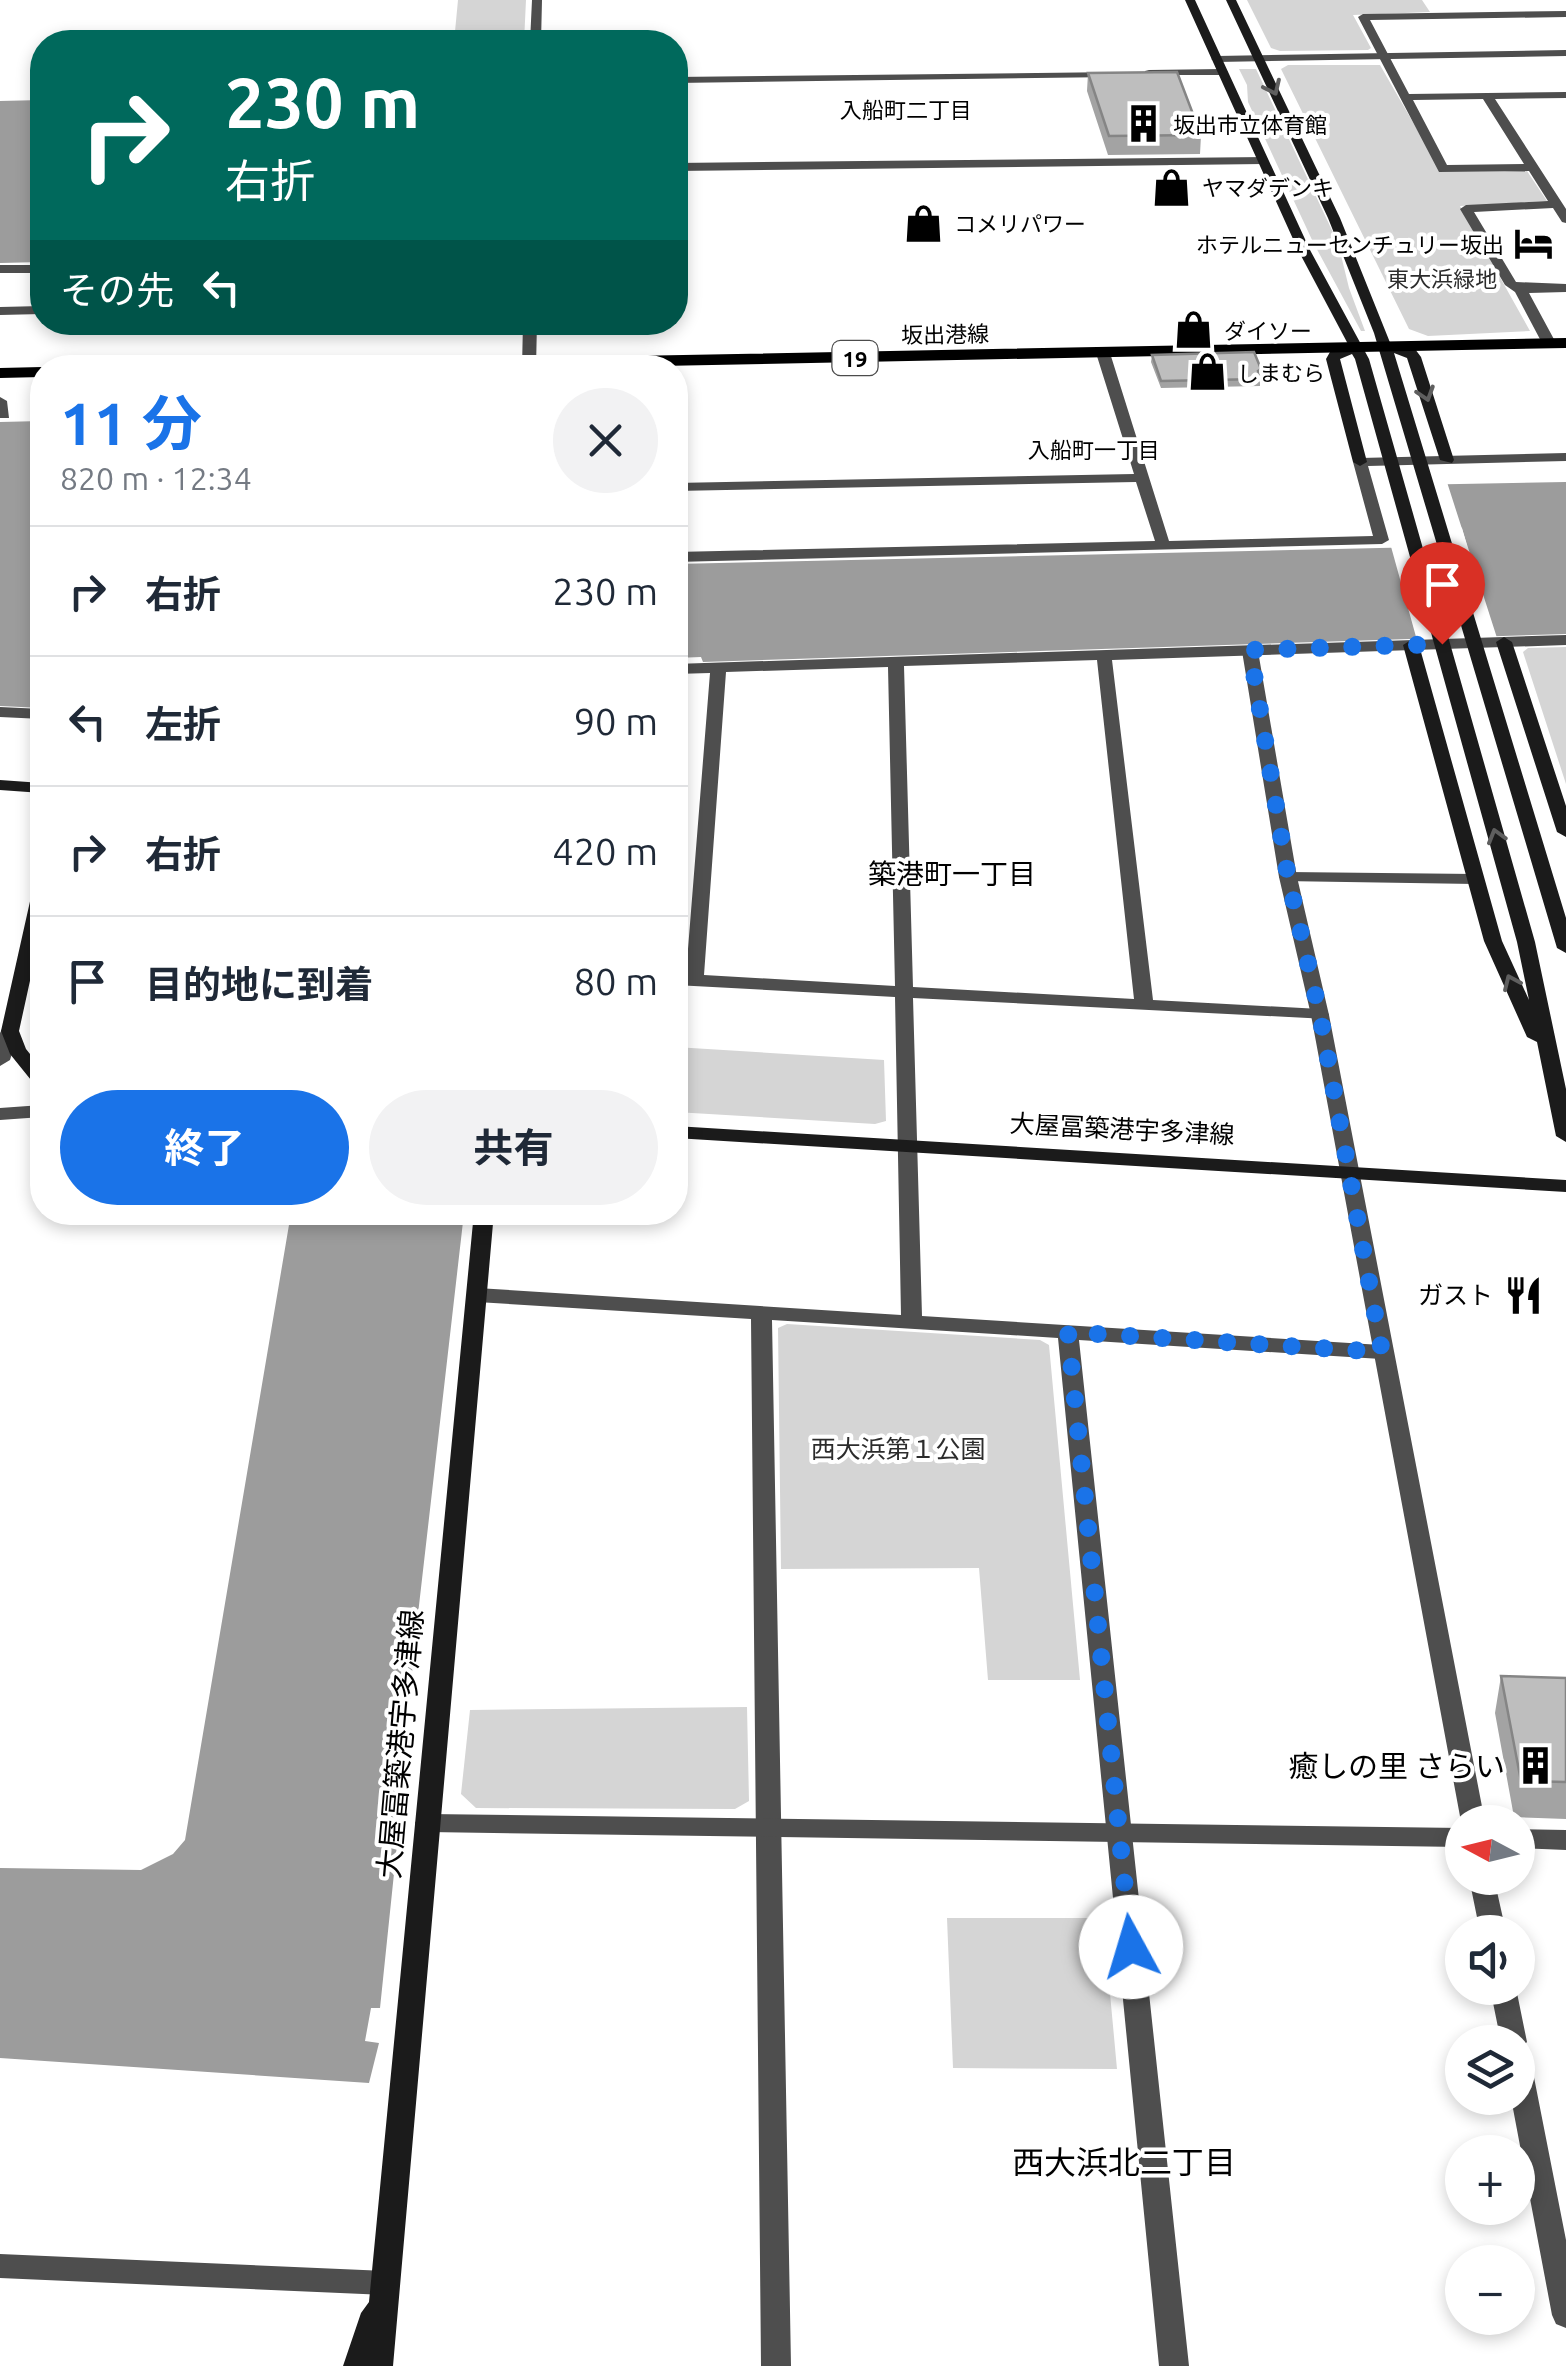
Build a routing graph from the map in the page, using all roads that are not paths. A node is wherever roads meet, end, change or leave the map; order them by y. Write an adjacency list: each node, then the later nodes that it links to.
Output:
1 (537, 0): 9 (street)
2 (1190, 0): 13 (main road)
3 (1231, 0): 12 (main road)
4 (1432, 0): 8 (street)
5 (1511, 0): 6 (street)
6 (1521, 14): 7 (street); 8 (street)
7 (1566, 14)
8 (1442, 16): 11 (street)
9 (536, 30)
10 (1566, 53): 11 (street)
11 (1382, 56): 12 (street); 18 (street)
12 (1259, 58): 13 (street); 34 (main road, one-way to 34)
13 (1217, 59): 14 (main road)
14 (1222, 72): 15 (street); 19 (main road)
15 (688, 80)
16 (1566, 95): 17 (street)
17 (1487, 96): 18 (street); 21 (street)
18 (1408, 97): 21 (street)
19 (1263, 160): 20 (street); 33 (main road)
20 (688, 167)
21 (1531, 167): 22 (street)
22 (1544, 186): 23 (street); 24 (street)
23 (1566, 186)
24 (1556, 204): 25 (street); 29 (street)
25 (1566, 220)
26 (30, 269): 27 (street)
27 (0, 270)
28 (1566, 288): 29 (street)
29 (1520, 289): 32 (street)
30 (30, 310): 31 (street)
31 (0, 311)
32 (1557, 343): 34 (main road, 坂出港線 / 19)
33 (1357, 348): 34 (main road, 坂出港線 / 19); 35 (main road, 坂出港線 / 19); 41 (main road); 71 (main road, one-way to 33)
34 (1385, 348): 40 (main road, one-way to 40); 62 (main road)
35 (1103, 353): 36 (main road, 坂出港線 / 19); 42 (street)
36 (688, 362)
37 (30, 372): 38 (main road)
38 (0, 373)
39 (1566, 457): 40 (street)
40 (1448, 460): 41 (street)
41 (1360, 462): 44 (street)
42 (1142, 478): 43 (street); 44 (street)
43 (688, 487)
44 (1164, 546): 45 (street)
45 (688, 557)
46 (1566, 640): 47 (street)
47 (1504, 642): 48 (street); 58 (main road)
48 (1411, 645): 49 (street); 60 (main road)
49 (1250, 650): 50 (street); 59 (street)
50 (1104, 655): 51 (street); 66 (street)
51 (896, 661): 52 (street); 65 (street)
52 (718, 667): 53 (street); 63 (street)
53 (688, 668)
54 (0, 712): 55 (street)
55 (30, 713)
56 (0, 785): 57 (main road)
57 (30, 787)
58 (1566, 832)
59 (1288, 877): 60 (street); 67 (street)
60 (1475, 878): 71 (main road, one-way to 60)
61 (30, 942): 68 (main road)
62 (1566, 948)
63 (688, 951)
64 (688, 979): 65 (street)
65 (904, 992): 66 (street); 76 (street)
66 (1144, 1005): 67 (street)
67 (1320, 1015): 77 (street)
68 (10, 1031): 69 (street); 70 (main road)
69 (0, 1060)
70 (30, 1067)
71 (1551, 1070): 75 (main road)
72 (30, 1112): 73 (street)
73 (0, 1114)
74 (688, 1133): 76 (main road, 大屋冨築港宇多津線)
75 (1566, 1136)
76 (908, 1146): 77 (main road, 大屋冨築港宇多津線); 82 (street)
77 (1347, 1172): 78 (main road, 大屋冨築港宇多津線); 84 (street)
78 (1566, 1186)
79 (483, 1225): 80 (main road, 大屋冨築港宇多津線)
80 (477, 1295): 81 (street); 86 (main road, 大屋冨築港宇多津線)
81 (761, 1313): 82 (street); 87 (street)
82 (912, 1322): 83 (street)
83 (1068, 1332): 84 (street); 88 (street)
84 (1382, 1352): 85 (street)
85 (1469, 1805)
86 (428, 1822): 87 (street); 94 (main road, 大屋冨築港宇多津線)
87 (768, 1828): 88 (street); 98 (street)
88 (1119, 1833): 89 (street); 99 (street)
89 (1445, 1838)
90 (1535, 1839): 91 (street)
91 (1566, 1840)
92 (1528, 2115): 95 (street)
93 (0, 2266): 94 (street)
94 (386, 2283): 96 (main road, 大屋冨築港宇多津線); 97 (main road, 大屋冨築港宇多津線)
95 (1566, 2315)
96 (358, 2366)
97 (378, 2366)
98 (776, 2366)
99 (1174, 2366)

